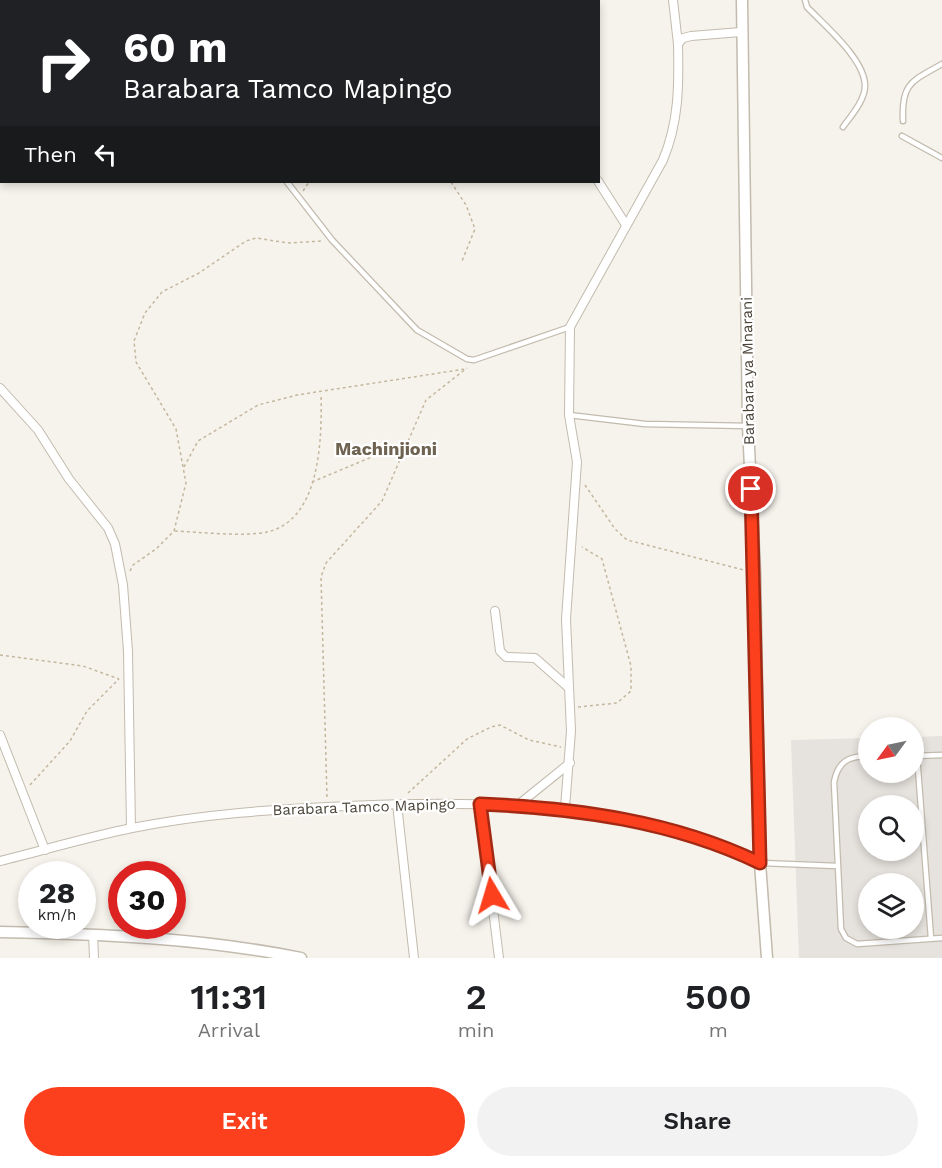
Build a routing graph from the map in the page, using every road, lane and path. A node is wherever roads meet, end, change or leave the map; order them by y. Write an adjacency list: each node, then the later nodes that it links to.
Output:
1 (673, 0): 5 (street)
2 (742, 0): 4 (street, Barabara ya Mnarani)
3 (805, 0): 8 (lane)
4 (741, 32): 5 (street); 23 (street, Barabara ya Mnarani)
5 (678, 44): 16 (street)
6 (942, 64): 7 (lane)
7 (903, 121)
8 (843, 127)
9 (902, 136): 10 (lane)
10 (942, 158)
11 (288, 183): 15 (lane)
12 (308, 183): 15 (path)
13 (452, 183): 18 (path)
14 (599, 183): 16 (street)
15 (299, 196): 17 (lane)
16 (626, 225): 19 (street)
17 (332, 240): 19 (lane); 26 (path)
18 (462, 261)
19 (570, 327): 22 (street)
20 (0, 388): 31 (street)
21 (321, 392): 24 (path); 26 (path); 27 (path)
22 (569, 415): 23 (lane); 25 (street)
23 (748, 426): 30 (street, Barabara ya Mnarani)
24 (410, 440): 27 (path); 49 (path)
25 (577, 462): 29 (street); 30 (path)
26 (183, 468): 28 (path)
27 (311, 483): 28 (path)
28 (174, 531): 31 (path)
29 (572, 543): 36 (street); 37 (path)
30 (755, 572): 54 (street, Barabara ya Mnarani)
31 (123, 585): 35 (street)
32 (495, 611): 36 (street)
33 (0, 655): 34 (path)
34 (119, 679): 35 (path); 45 (path)
35 (128, 682): 51 (street)
36 (569, 688): 37 (street)
37 (570, 708): 39 (street)
38 (0, 735): 45 (street)
39 (570, 749): 43 (street); 46 (path)
40 (942, 755): 41 (lane)
41 (924, 756)
42 (858, 758): 55 (lane)
43 (570, 764): 48 (street); 50 (street)
44 (918, 783): 59 (lane)
45 (23, 792): 52 (street)
46 (397, 804): 47 (street, Barabara Tamco Mapingo); 49 (street, Barabara Tamco Mapingo); 64 (street)
47 (480, 804): 48 (street, Barabara Tamco Mapingo); 65 (street)
48 (517, 805): 50 (street, Barabara Tamco Mapingo)
49 (327, 807): 51 (street, Barabara Tamco Mapingo)
50 (565, 808): 54 (street, Barabara Tamco Mapingo)
51 (131, 828): 52 (street, Barabara Tamco Mapingo)
52 (45, 850): 53 (street, Barabara Tamco Mapingo)
53 (0, 861)
54 (760, 863): 55 (lane); 66 (street, Barabara ya Mnarani)
55 (837, 866): 59 (lane)
56 (0, 932): 57 (street)
57 (18, 932)
58 (96, 934): 63 (street)
59 (932, 938): 60 (lane)
60 (942, 938)
61 (93, 939): 62 (street)
62 (94, 958)
63 (301, 958)
64 (414, 958)
65 (499, 958)
66 (768, 958)

